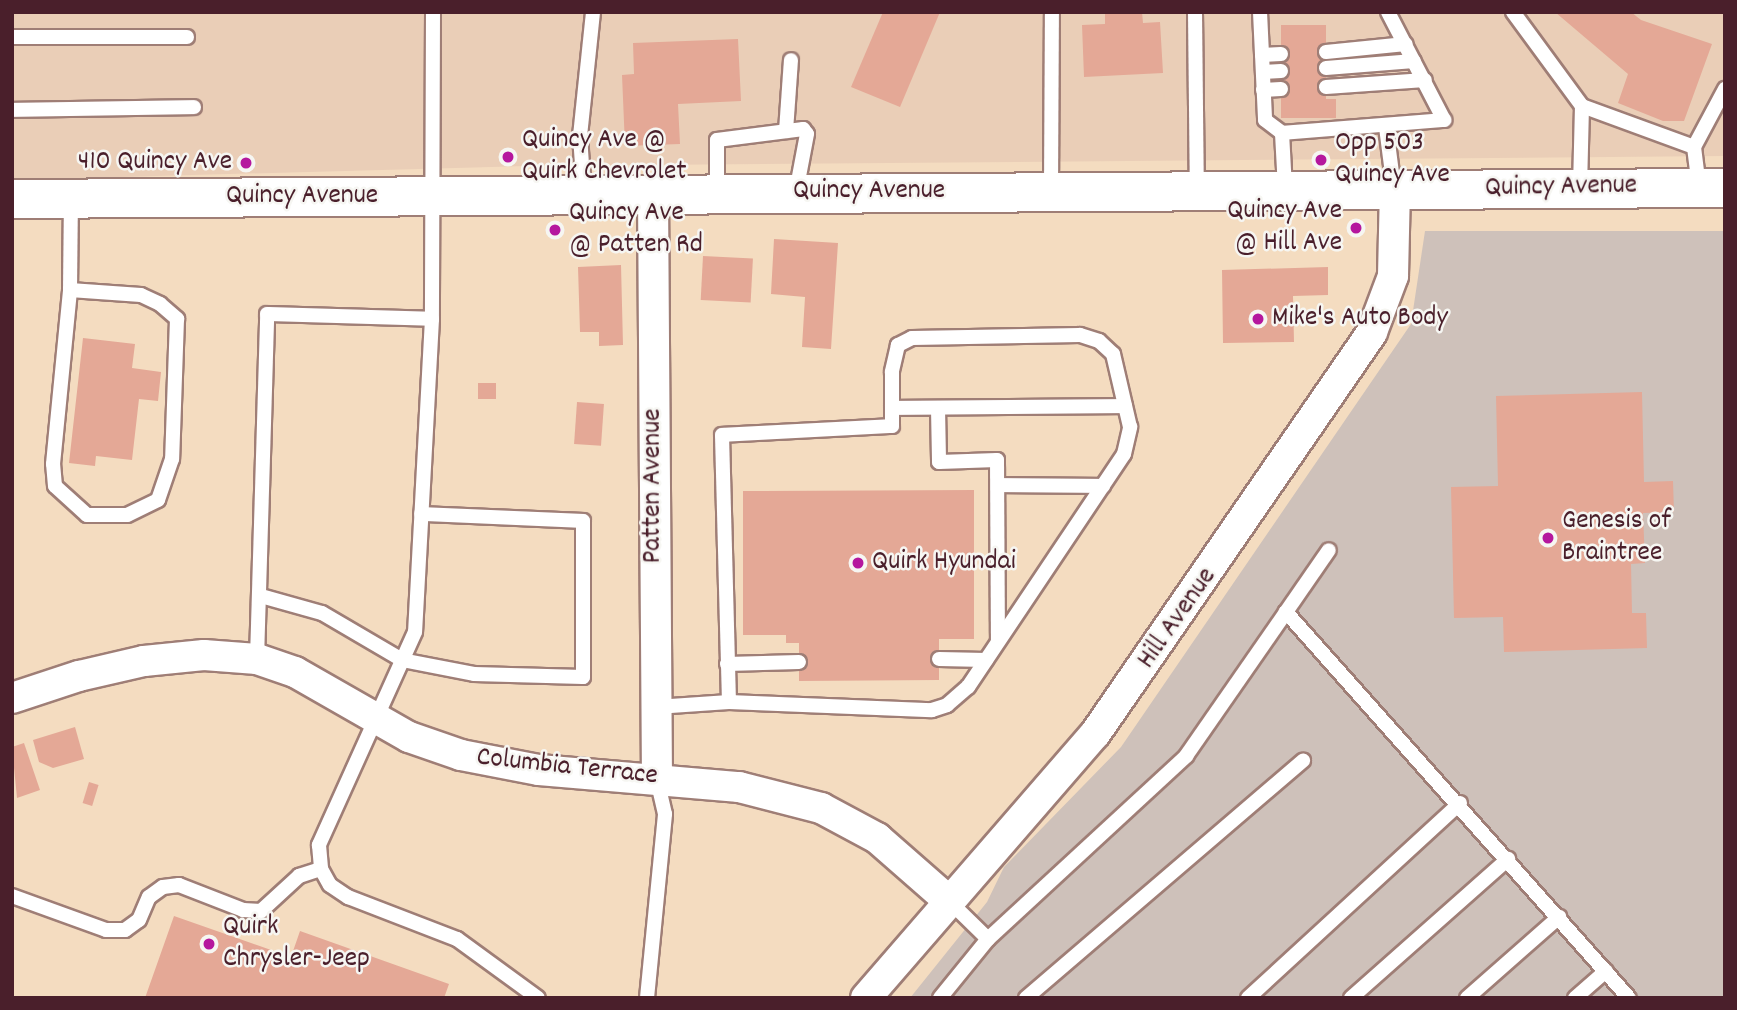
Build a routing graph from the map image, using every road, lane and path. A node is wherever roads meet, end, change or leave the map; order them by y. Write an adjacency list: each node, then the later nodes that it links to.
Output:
1 (433, 12): 41 (lane)
2 (593, 12): 39 (lane)
3 (1052, 12): 33 (lane)
4 (1195, 12): 34 (lane)
5 (1260, 12): 13 (lane)
6 (1388, 12): 10 (lane)
7 (1513, 12): 24 (lane)
8 (12, 37): 9 (lane)
9 (187, 37)
10 (1406, 44): 11 (lane); 15 (lane)
11 (1326, 52)
12 (1281, 54): 13 (lane)
13 (1262, 55): 18 (lane)
14 (791, 60): 28 (lane)
15 (1414, 61): 16 (lane); 19 (lane)
16 (1326, 68)
17 (1281, 71): 18 (lane)
18 (1263, 72): 23 (lane)
19 (1425, 80): 20 (lane); 27 (lane)
20 (1326, 87)
21 (1281, 89): 23 (lane)
22 (1725, 89): 30 (lane)
23 (1264, 90): 29 (lane)
24 (1582, 106): 30 (lane); 31 (lane)
25 (194, 107): 26 (lane)
26 (12, 110)
27 (1386, 127): 29 (lane); 36 (lane)
28 (786, 131): 37 (lane); 38 (lane)
29 (1282, 133): 35 (lane)
30 (1694, 147): 32 (lane)
31 (1580, 187): 32 (main road, Quincy Avenue); 36 (main road, Quincy Avenue)
32 (1712, 188)
33 (1051, 191): 34 (main road, Quincy Avenue); 37 (main road, Quincy Avenue)
34 (1197, 191): 35 (main road, Quincy Avenue)
35 (1285, 191): 36 (main road, Quincy Avenue)
36 (1395, 191): 72 (street, Hill Avenue)
37 (796, 192): 38 (main road, Quincy Avenue)
38 (717, 193): 40 (main road, Quincy Avenue)
39 (584, 194): 40 (main road, Quincy Avenue); 41 (main road, Quincy Avenue)
40 (653, 194): 64 (street, Patten Avenue)
41 (435, 196): 43 (main road, Quincy Avenue); 45 (lane)
42 (12, 199): 43 (main road, Quincy Avenue)
43 (71, 199): 44 (lane)
44 (70, 290): 44 (lane)
45 (432, 319): 51 (lane); 53 (lane)
46 (1125, 406): 47 (lane); 48 (lane); 50 (lane)
47 (892, 408): 48 (lane); 61 (lane)
48 (938, 408): 49 (lane)
49 (998, 485): 50 (lane); 55 (lane)
50 (1103, 486): 55 (lane)
51 (421, 513): 58 (lane); 58 (lane)
52 (1329, 550): 54 (lane)
53 (261, 596): 56 (lane); 58 (lane)
54 (1286, 612): 68 (lane); 74 (lane)
55 (998, 641): 59 (lane)
56 (257, 659): 62 (street, Columbia Terrace); 65 (street, Columbia Terrace)
57 (939, 659): 59 (lane)
58 (402, 660): 65 (lane)
59 (986, 660): 63 (lane)
60 (799, 662): 61 (lane)
61 (727, 664): 63 (lane)
62 (12, 698)
63 (729, 702): 64 (lane)
64 (656, 707): 67 (street, Patten Avenue)
65 (375, 720): 67 (street, Columbia Terrace); 70 (lane)
66 (1303, 761): 80 (lane)
67 (657, 778): 72 (street, Columbia Terrace); 77 (lane)
68 (1460, 803): 69 (lane); 81 (lane)
69 (1508, 859): 73 (lane); 82 (lane)
70 (321, 869): 71 (lane); 76 (lane)
71 (12, 896)
72 (949, 901): 74 (lane); 78 (street, Hill Avenue)
73 (1559, 917): 75 (lane); 83 (lane)
74 (988, 939): 79 (lane)
75 (1606, 971): 84 (lane); 85 (lane)
76 (538, 998)
77 (647, 998)
78 (866, 998)
79 (940, 998)
80 (1026, 998)
81 (1248, 998)
82 (1351, 998)
83 (1467, 998)
84 (1576, 998)
85 (1629, 998)

